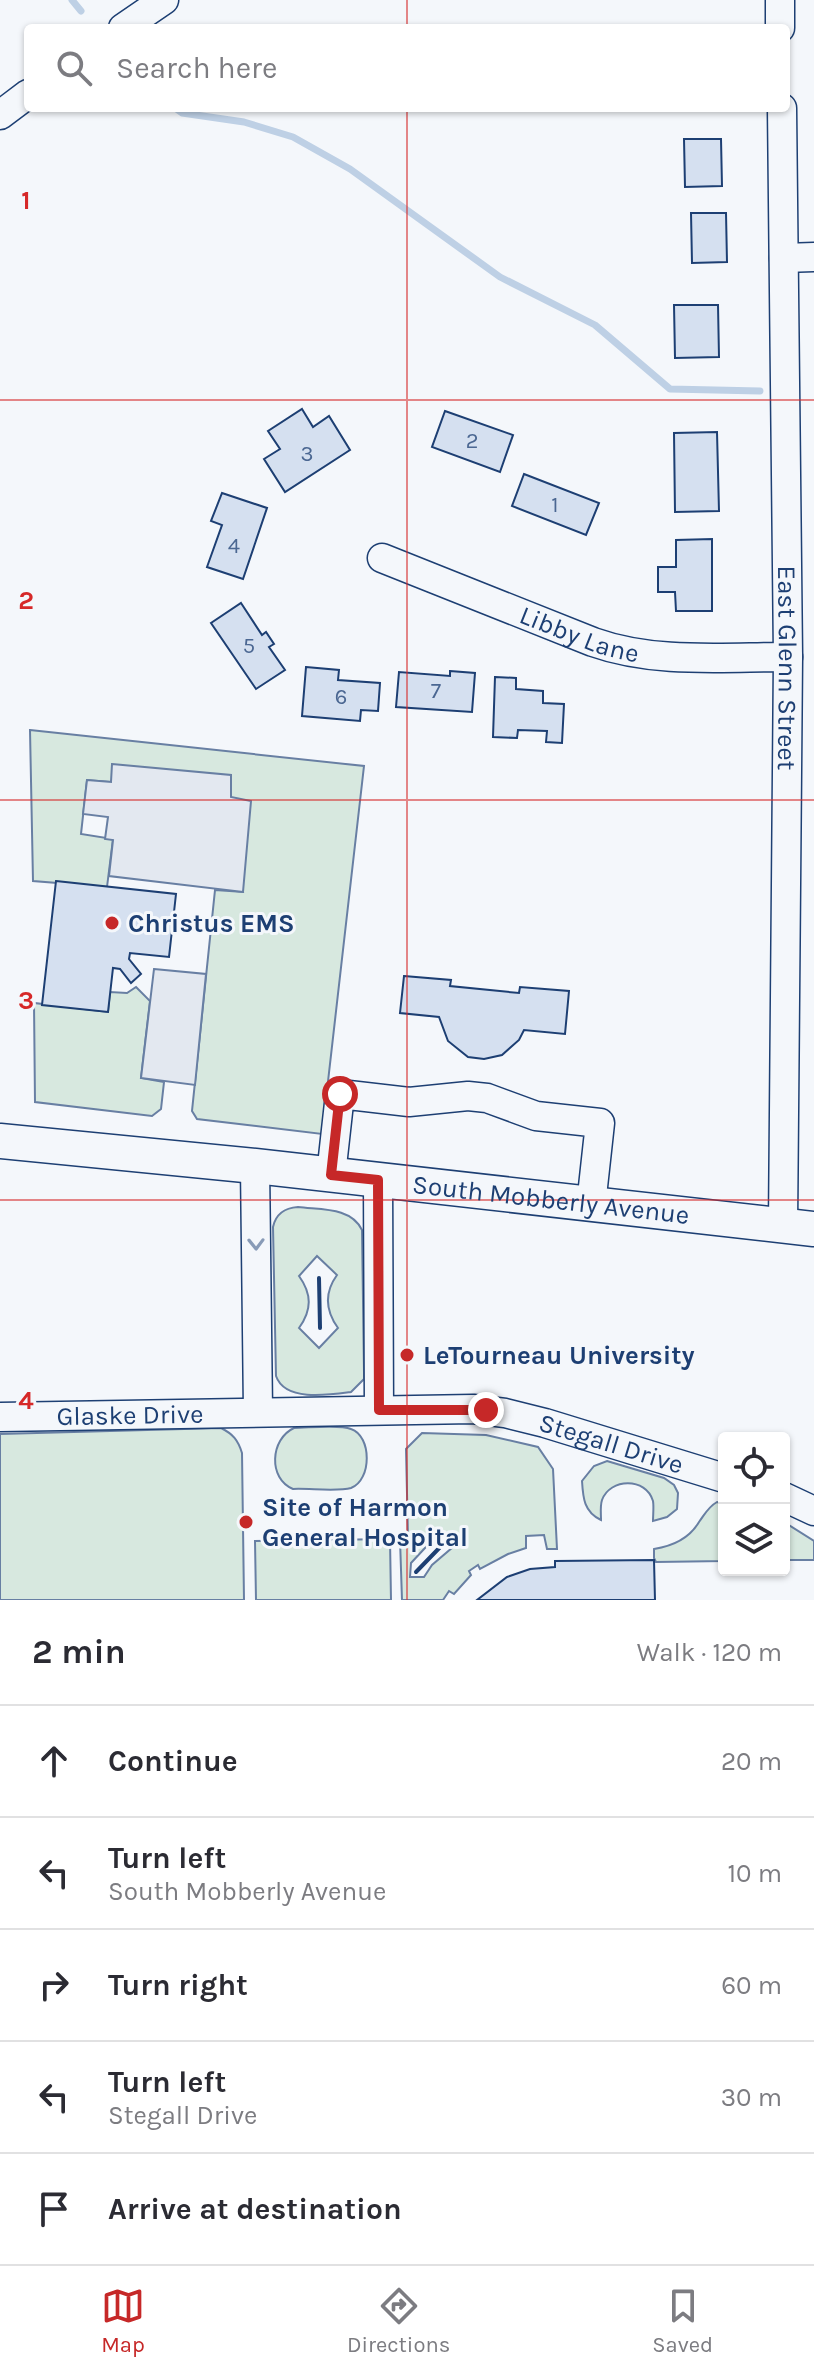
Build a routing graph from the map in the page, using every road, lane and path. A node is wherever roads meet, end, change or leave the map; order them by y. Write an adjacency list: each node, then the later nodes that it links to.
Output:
1 (164, 0): 3 (street)
2 (780, 0): 4 (street)
3 (129, 24)
4 (780, 24)
5 (24, 97): 7 (street)
6 (782, 112): 9 (street, East Glenn Street)
7 (0, 115)
8 (814, 257): 9 (street)
9 (784, 258): 11 (street, East Glenn Street)
10 (382, 558): 11 (street, Libby Lane)
11 (788, 657): 17 (street, East Glenn Street)
12 (0, 1141): 13 (main road, South Mobberly Avenue)
13 (255, 1166): 14 (main road, South Mobberly Avenue); 19 (street, one-way to 19)
14 (331, 1175): 15 (main road, South Mobberly Avenue); 16 (street)
15 (378, 1180): 16 (main road, South Mobberly Avenue); 18 (street)
16 (591, 1205): 17 (main road, South Mobberly Avenue)
17 (799, 1228)
18 (379, 1410): 19 (street, Stegall Drive); 21 (street, Stegall Drive)
19 (258, 1411): 20 (street, Glaske Drive)
20 (0, 1417)
21 (718, 1476)
22 (790, 1500): 23 (street)
23 (814, 1511)

